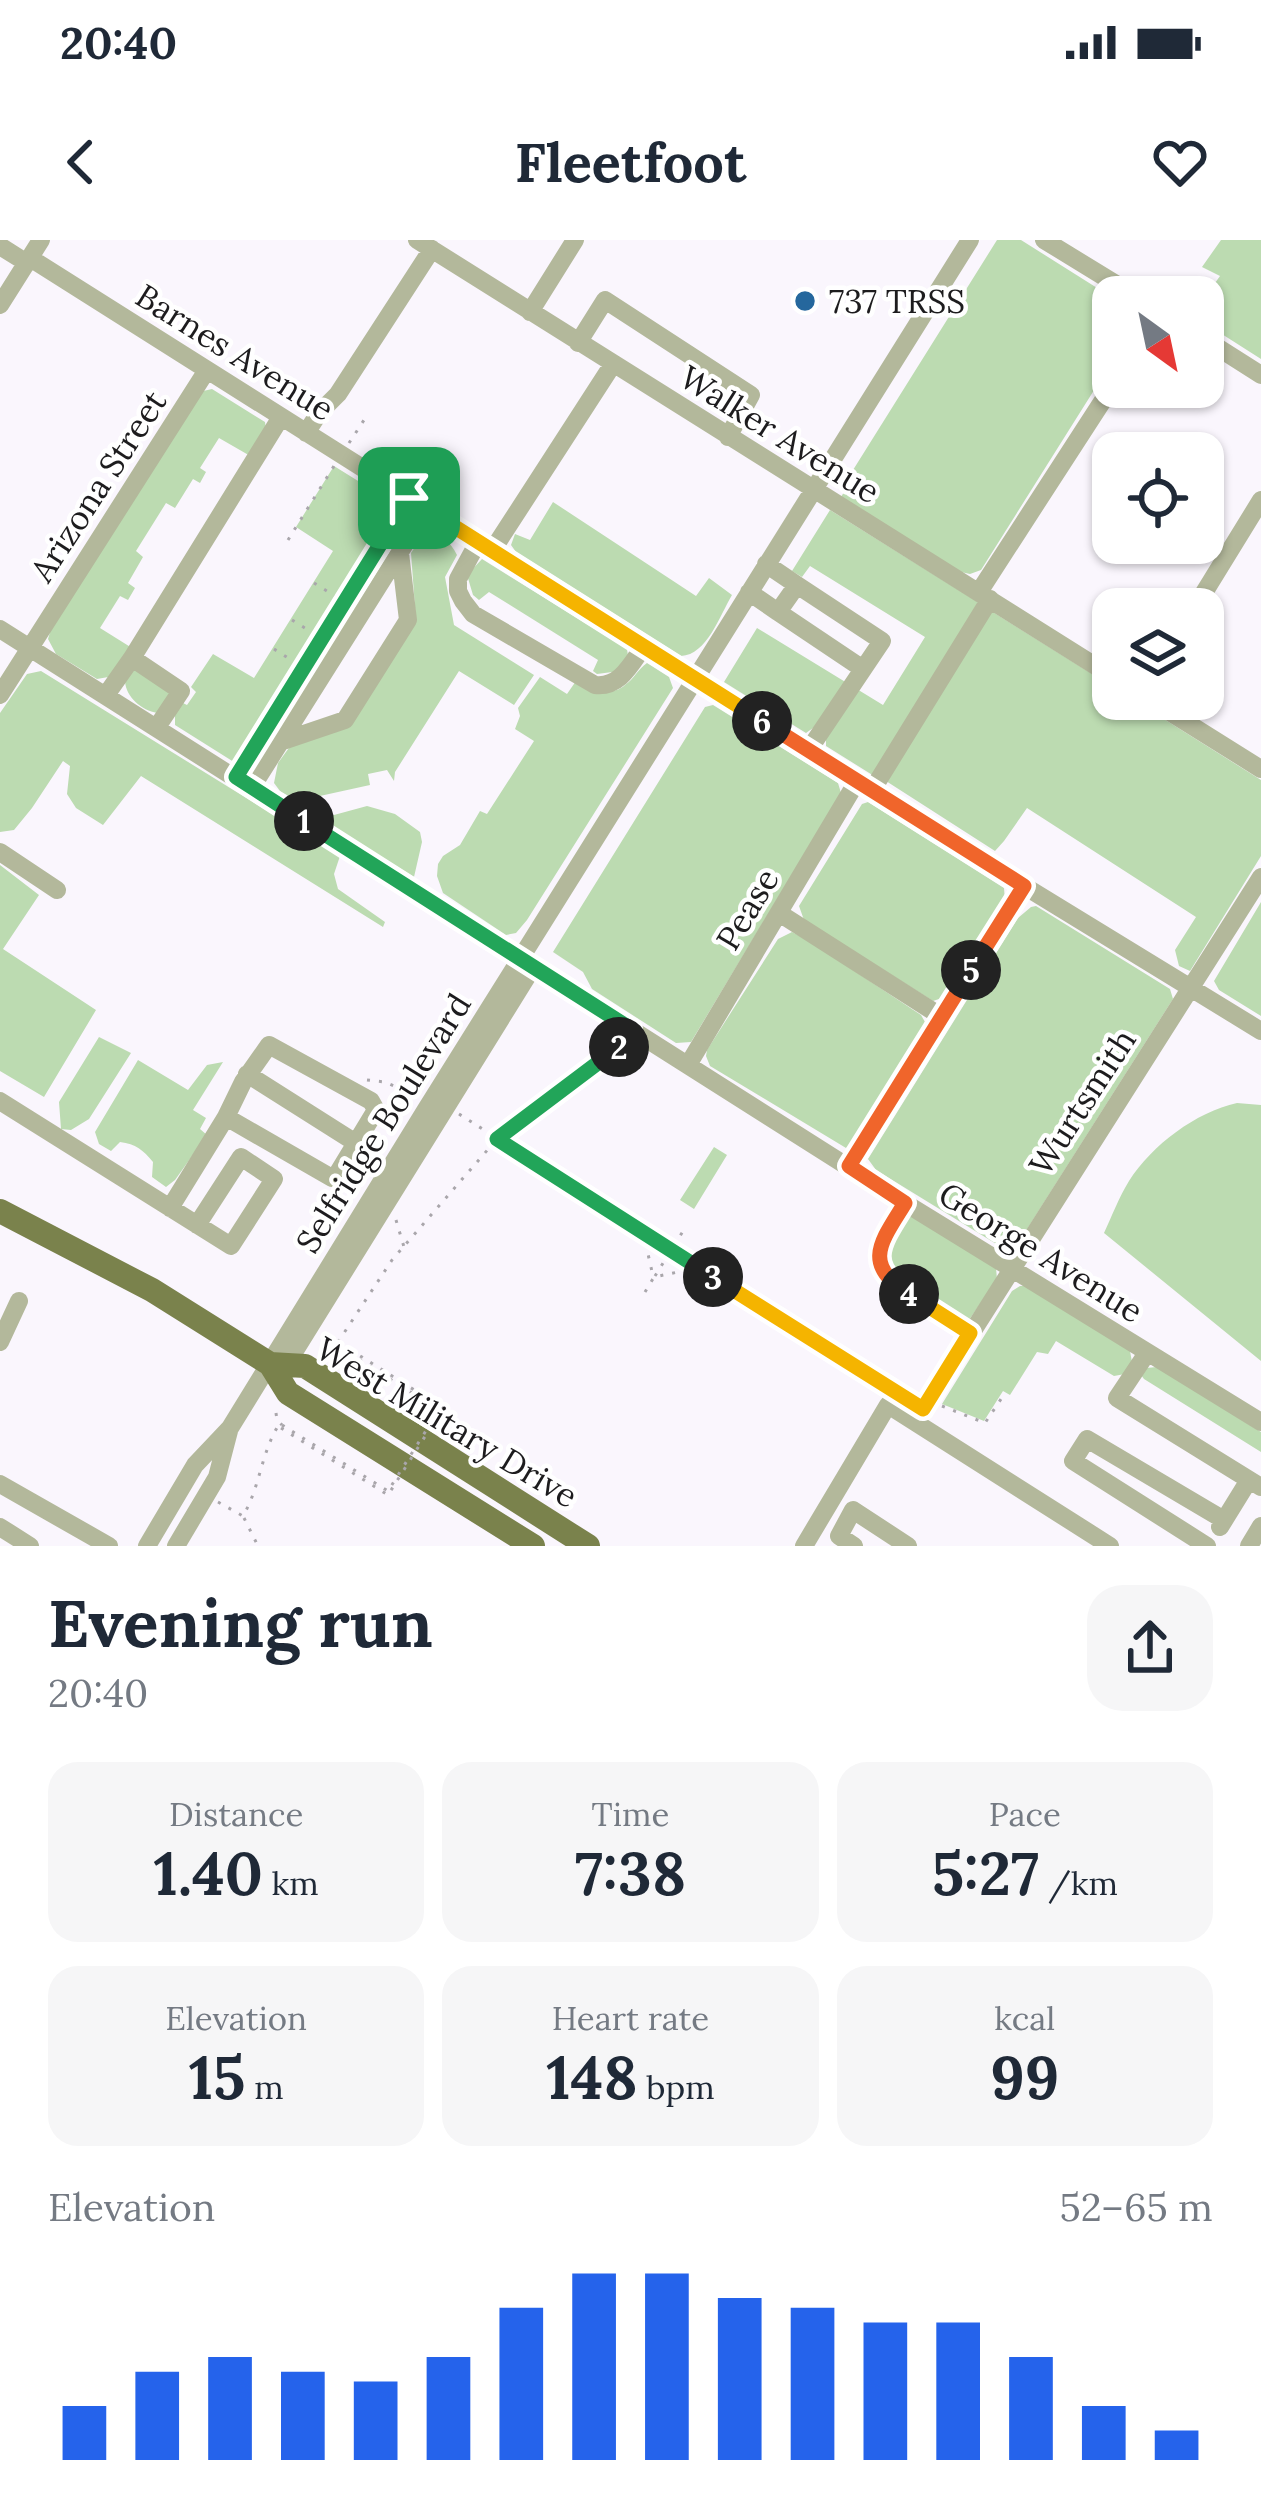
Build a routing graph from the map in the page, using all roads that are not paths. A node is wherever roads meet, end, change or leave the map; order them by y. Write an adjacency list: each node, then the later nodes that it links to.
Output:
1 (41, 240): 8 (street)
2 (575, 240): 11 (street)
3 (970, 240): 21 (street)
4 (1044, 240): 7 (street)
5 (424, 245): 11 (street, Walker Avenue); 19 (street)
6 (0, 246): 8 (street, Barnes Avenue)
7 (1068, 246): 9 (street)
8 (29, 261): 10 (street); 15 (street, Barnes Avenue)
9 (1102, 276)
10 (0, 305)
11 (530, 312): 12 (street, Walker Avenue)
12 (578, 344): 14 (street, Walker Avenue); 20 (street)
13 (1224, 351): 16 (street)
14 (613, 364): 20 (street, Walker Avenue); 24 (street)
15 (207, 370): 18 (street, Barnes Avenue); 34 (street, Arizona Street)
16 (1261, 375)
17 (1099, 408): 30 (street)
18 (281, 417): 19 (street, Barnes Avenue); 35 (street)
19 (306, 433): 23 (street, Barnes Avenue)
20 (728, 437): 21 (street, Walker Avenue)
21 (813, 490): 26 (street); 30 (street, Walker Avenue)
22 (1261, 500): 28 (street)
23 (427, 509): 24 (street, Barnes Avenue); 25 (street)
24 (485, 546): 33 (street, Barnes Avenue); 33 (street)
25 (400, 553): 43 (street); 43 (street)
26 (766, 564): 27 (street); 29 (street)
27 (797, 585): 31 (street); 37 (street)
28 (1207, 588)
29 (749, 592): 31 (street); 38 (street)
30 (984, 596): 36 (street, Walker Avenue); 47 (street, Pease)
31 (778, 612): 37 (street)
32 (0, 629): 34 (street, George Avenue)
33 (644, 646): 38 (street, Barnes Avenue)
34 (30, 648): 39 (street, Arizona Street); 40 (street, George Avenue)
35 (132, 658): 40 (street); 42 (street)
36 (1092, 663)
37 (863, 669): 44 (street)
38 (695, 678): 44 (street, Barnes Avenue); 53 (street)
39 (0, 694)
40 (106, 695): 42 (street, George Avenue)
41 (1183, 720): 45 (street)
42 (157, 727): 46 (street, George Avenue)
43 (283, 741): 46 (street)
44 (808, 751): 47 (street, Barnes Avenue)
45 (1261, 769)
46 (244, 782): 53 (street, George Avenue)
47 (864, 788): 50 (street, Barnes Avenue); 52 (street, Pease)
48 (0, 851): 51 (street)
49 (1261, 877): 54 (street, Wurtsmith)
50 (1024, 886): 54 (street, Barnes Avenue); 55 (street)
51 (57, 890)
52 (779, 914): 55 (street); 57 (street, Pease)
53 (527, 963): 57 (street, George Avenue); 72 (street)
54 (1191, 988): 56 (street, Barnes Avenue); 67 (street, Wurtsmith)
55 (941, 1017): 62 (street)
56 (1261, 1031)
57 (688, 1064): 62 (street, George Avenue)
58 (245, 1078): 60 (street); 61 (street); 61 (street)
59 (0, 1101): 64 (street)
60 (226, 1117): 61 (street); 64 (street)
61 (356, 1143)
62 (849, 1166): 63 (street, George Avenue)
63 (905, 1203): 67 (street, George Avenue); 69 (street)
64 (170, 1208): 66 (street)
65 (0, 1211): 72 (main road, West Military Drive)
66 (197, 1225): 66 (street)
67 (1011, 1267): 69 (street, Wurtsmith); 71 (street, George Avenue)
68 (19, 1301): 70 (street)
69 (970, 1333): 73 (street, Wurtsmith)
70 (0, 1342)
71 (1147, 1353): 74 (street, George Avenue); 77 (street)
72 (278, 1365): 75 (street); 86 (main road, West Military Drive); 87 (main road, West Military Drive)
73 (922, 1410): 88 (street); 91 (street)
74 (1261, 1421)
75 (230, 1428): 84 (street); 85 (street)
76 (0, 1484): 83 (street)
77 (1255, 1484): 78 (street)
78 (1224, 1520): 81 (street); 81 (street)
79 (1261, 1526): 92 (street)
80 (0, 1527): 82 (street)
81 (1210, 1545)
82 (30, 1546)
83 (109, 1546)
84 (147, 1546)
85 (176, 1546)
86 (533, 1546)
87 (588, 1546)
88 (804, 1546)
89 (854, 1546): 90 (street)
90 (908, 1546)
91 (1110, 1546)
92 (1249, 1546)

